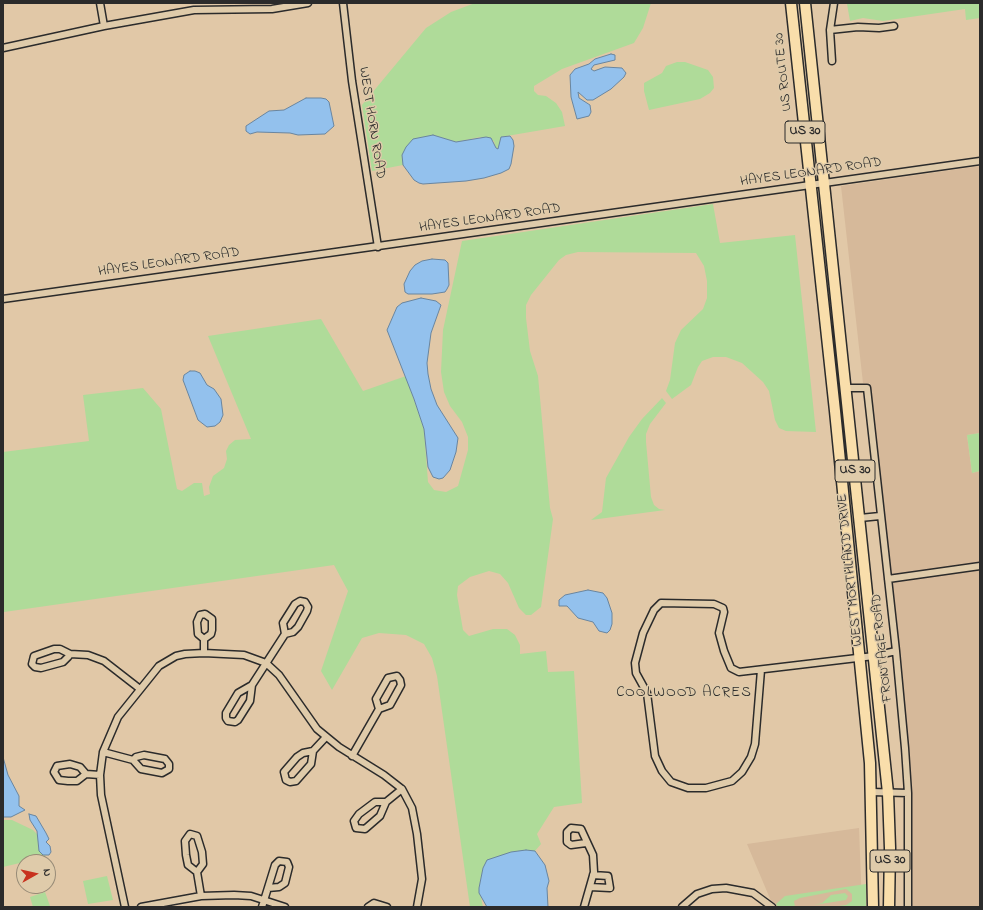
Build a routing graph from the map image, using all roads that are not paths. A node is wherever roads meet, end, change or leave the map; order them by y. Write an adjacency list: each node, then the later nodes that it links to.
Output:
1 (100, 3): 7 (street)
2 (308, 3): 7 (street)
3 (343, 3): 15 (street, WEST HORN ROAD)
4 (790, 3): 14 (highway, US ROUTE 30 / US 30)
5 (805, 3): 13 (highway, US 30)
6 (834, 3): 9 (street)
7 (104, 26): 10 (street)
8 (894, 26): 9 (street)
9 (830, 30): 11 (street)
10 (3, 48)
11 (832, 61)
12 (980, 161): 13 (street, HAYES LEONARD ROAD)
13 (824, 183): 14 (street, HAYES LEONARD ROAD); 17 (highway, WEST MORTHLAND DRIVE / US 30)
14 (810, 185): 15 (street, HAYES LEONARD ROAD); 28 (highway, WEST MORTHLAND DRIVE / US 30)
15 (378, 247): 16 (street, HAYES LEONARD ROAD)
16 (3, 299)
17 (846, 388): 18 (street, FRONTAGE ROAD); 19 (highway, WEST MORTHLAND DRIVE / US 30)
18 (880, 516): 19 (street); 21 (street, FRONTAGE ROAD)
19 (860, 518): 27 (highway, WEST MORTHLAND DRIVE / US 30)
20 (980, 566): 21 (street)
21 (888, 579): 24 (street, FRONTAGE ROAD)
22 (285, 634): 22 (street); 29 (street)
23 (204, 639): 25 (street)
24 (896, 651): 27 (street); 44 (street, FRONTAGE ROAD)
25 (204, 653): 29 (street); 32 (street)
26 (70, 654): 26 (street); 32 (street)
27 (874, 656): 28 (street); 43 (highway, WEST MORTHLAND DRIVE / US 30)
28 (859, 657): 30 (street); 42 (highway, WEST MORTHLAND DRIVE / US 30)
29 (266, 663): 31 (street); 34 (street)
30 (761, 670): 30 (street)
31 (252, 685): 31 (street)
32 (140, 689): 35 (street)
33 (379, 709): 33 (street); 37 (street)
34 (326, 737): 36 (street); 37 (street)
35 (103, 752): 38 (street); 40 (street)
36 (313, 752): 36 (street)
37 (352, 756): 41 (street)
38 (133, 760): 38 (street)
39 (86, 774): 39 (street); 40 (street)
40 (100, 775): 54 (street)
41 (402, 789): 45 (street); 60 (street)
42 (871, 792): 43 (street); 64 (highway, WEST MORTHLAND DRIVE / US 30)
43 (888, 793): 44 (street); 65 (highway, WEST MORTHLAND DRIVE / US 30)
44 (908, 793): 66 (street, FRONTAGE ROAD)
45 (386, 802): 45 (street)
46 (586, 843): 48 (street)
47 (197, 872): 47 (street); 51 (street)
48 (593, 875): 49 (street); 49 (street)
49 (590, 887): 61 (street)
50 (268, 888): 50 (street); 52 (street)
51 (201, 896): 52 (street); 53 (street)
52 (265, 900): 56 (street); 57 (street)
53 (156, 906): 55 (street)
54 (125, 907)
55 (141, 907)
56 (262, 907)
57 (285, 907)
58 (368, 907): 59 (street)
59 (387, 907)
60 (418, 907)
61 (584, 907)
62 (682, 907): 63 (street)
63 (772, 907)
64 (873, 907)
65 (889, 907)
66 (908, 907)

